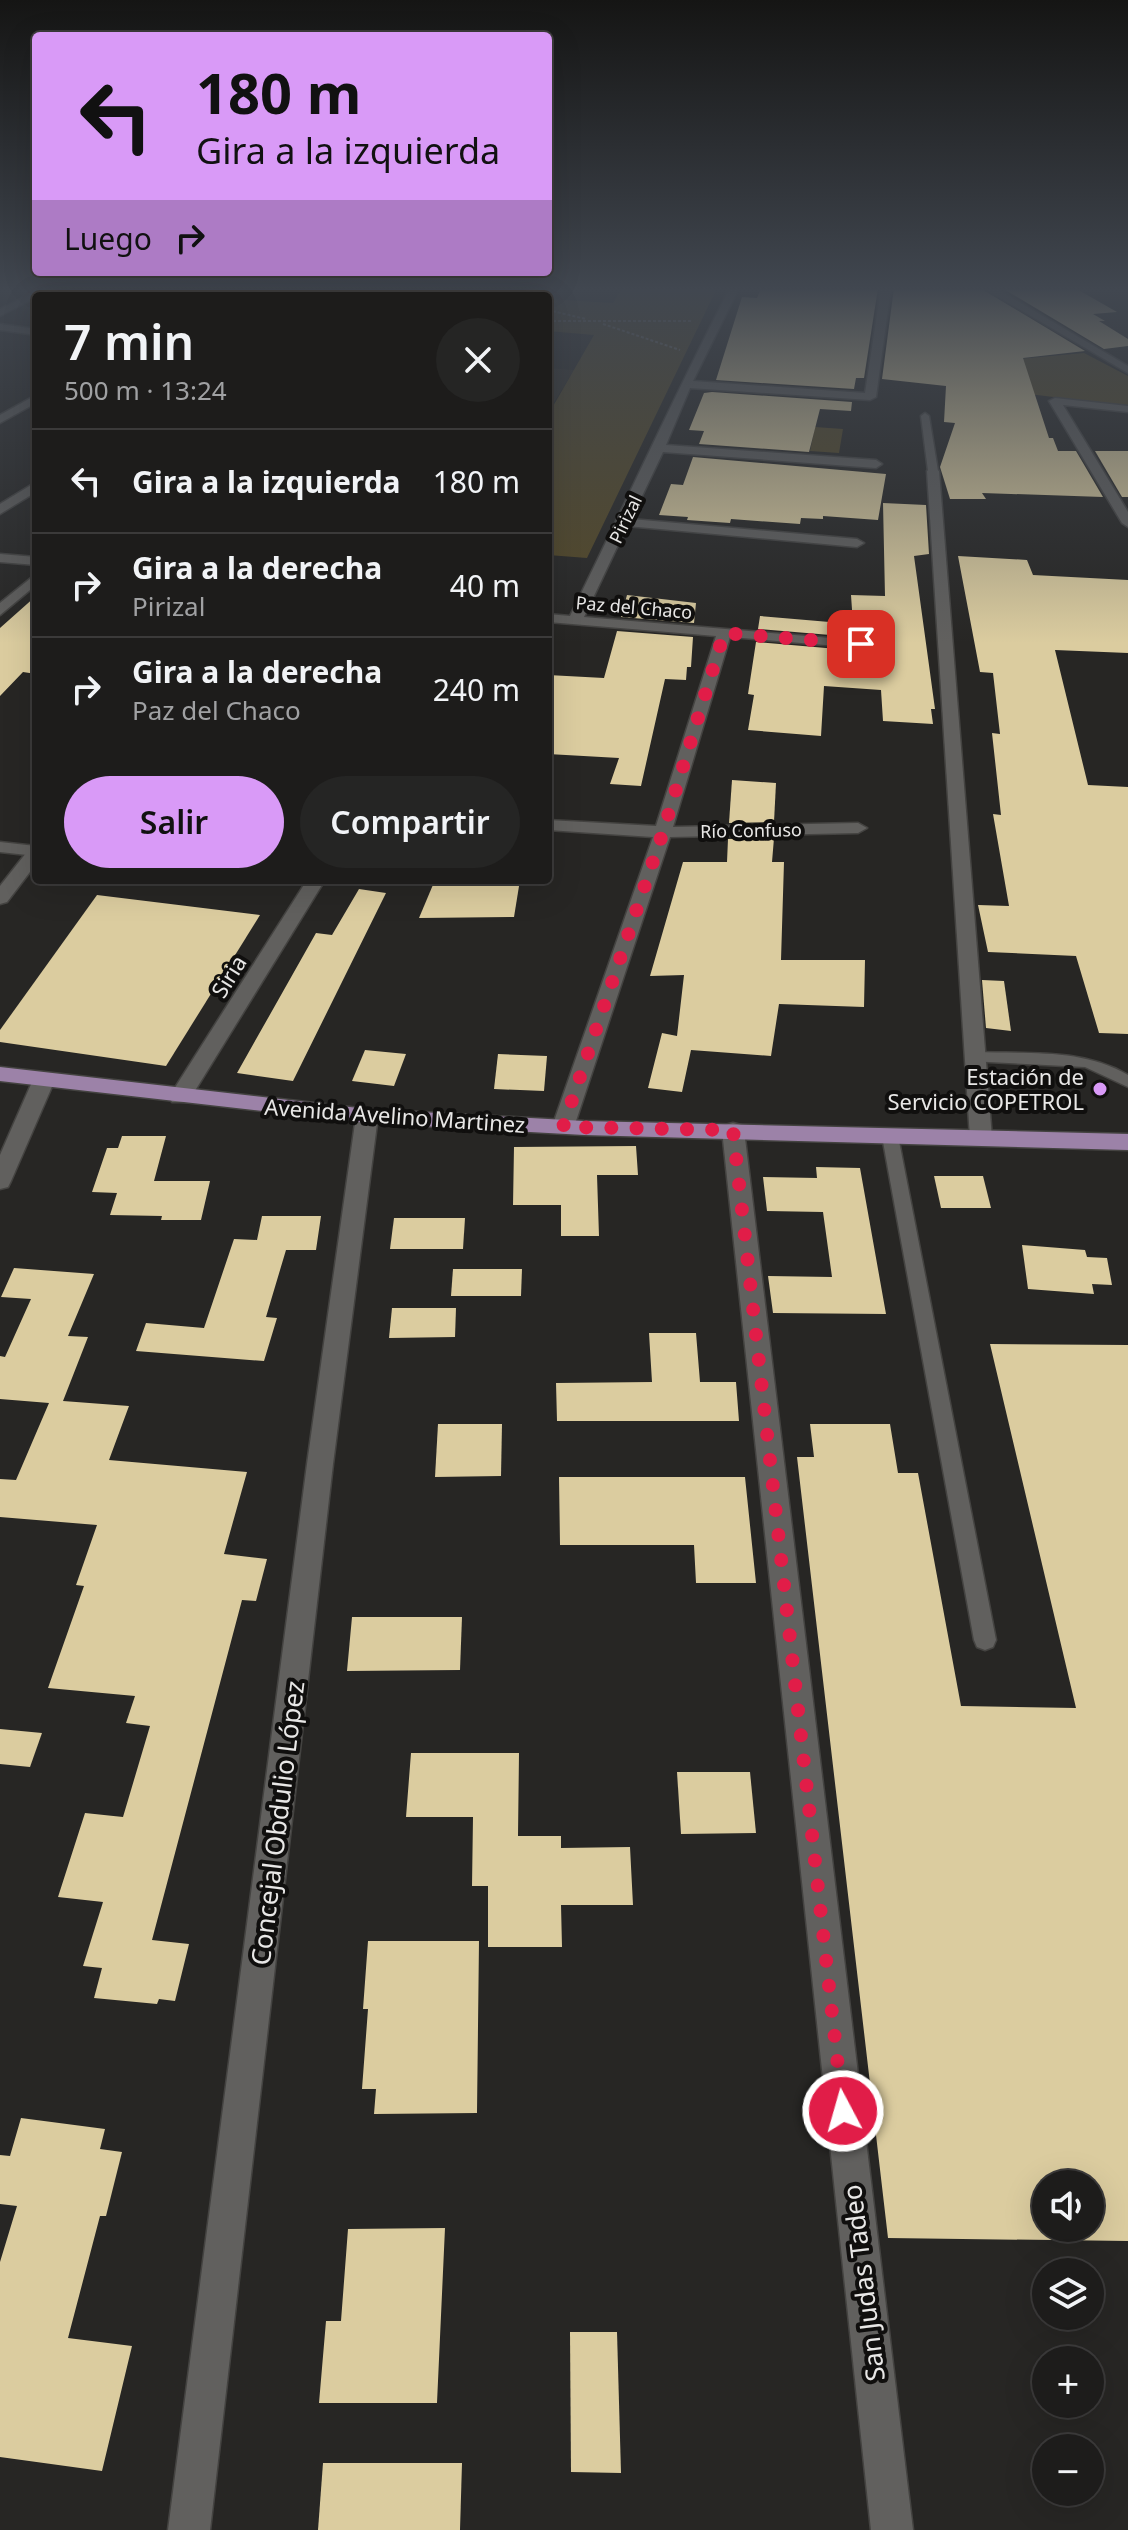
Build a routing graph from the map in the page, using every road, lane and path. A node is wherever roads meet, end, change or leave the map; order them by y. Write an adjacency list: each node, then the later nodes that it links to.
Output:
1 (23, 406): 7 (street)
2 (677, 406): 8 (street, Pirizal)
3 (1058, 406): 12 (street)
4 (1101, 406): 5 (street)
5 (1128, 409)
6 (925, 416): 10 (lane)
7 (0, 420)
8 (659, 448): 9 (street); 14 (street, Pirizal)
9 (876, 464)
10 (933, 471): 33 (street)
11 (32, 489): 13 (street)
12 (1123, 507): 15 (street)
13 (0, 510)
14 (624, 522): 16 (street); 22 (street, Pirizal)
15 (1128, 523)
16 (857, 543)
17 (0, 558): 18 (street)
18 (32, 561)
19 (32, 582): 20 (street)
20 (0, 611)
21 (552, 618): 22 (street, Paz del Chaco)
22 (575, 620): 23 (street, Paz del Chaco)
23 (724, 633): 24 (street, Paz del Chaco); 27 (street)
24 (861, 644)
25 (552, 825): 27 (street, Río Confuso)
26 (858, 828): 27 (street, Río Confuso)
27 (663, 832): 39 (street)
28 (0, 847): 29 (street)
29 (32, 851)
30 (32, 857): 32 (street)
31 (313, 884): 37 (street, Siria)
32 (0, 898)
33 (975, 1057): 36 (lane); 42 (street)
34 (0, 1074): 35 (main road, Avenida Avelino Martinez)
35 (43, 1082): 37 (main road, Avenida Avelino Martinez); 44 (street)
36 (1128, 1082)
37 (180, 1097): 38 (main road, Avenida Avelino Martinez)
38 (367, 1116): 39 (main road, Avenida Avelino Martinez); 46 (street, Concejal Obdulio López)
39 (563, 1127): 40 (main road, Avenida Avelino Martinez)
40 (733, 1130): 41 (main road, Avenida Avelino Martinez); 47 (street, San Judas Tadeo)
41 (890, 1136): 42 (main road, Avenida Avelino Martinez); 45 (lane)
42 (981, 1138): 43 (main road, Avenida Avelino Martinez)
43 (1128, 1142)
44 (0, 1181)
45 (985, 1640)
46 (189, 2530)
47 (892, 2530)

